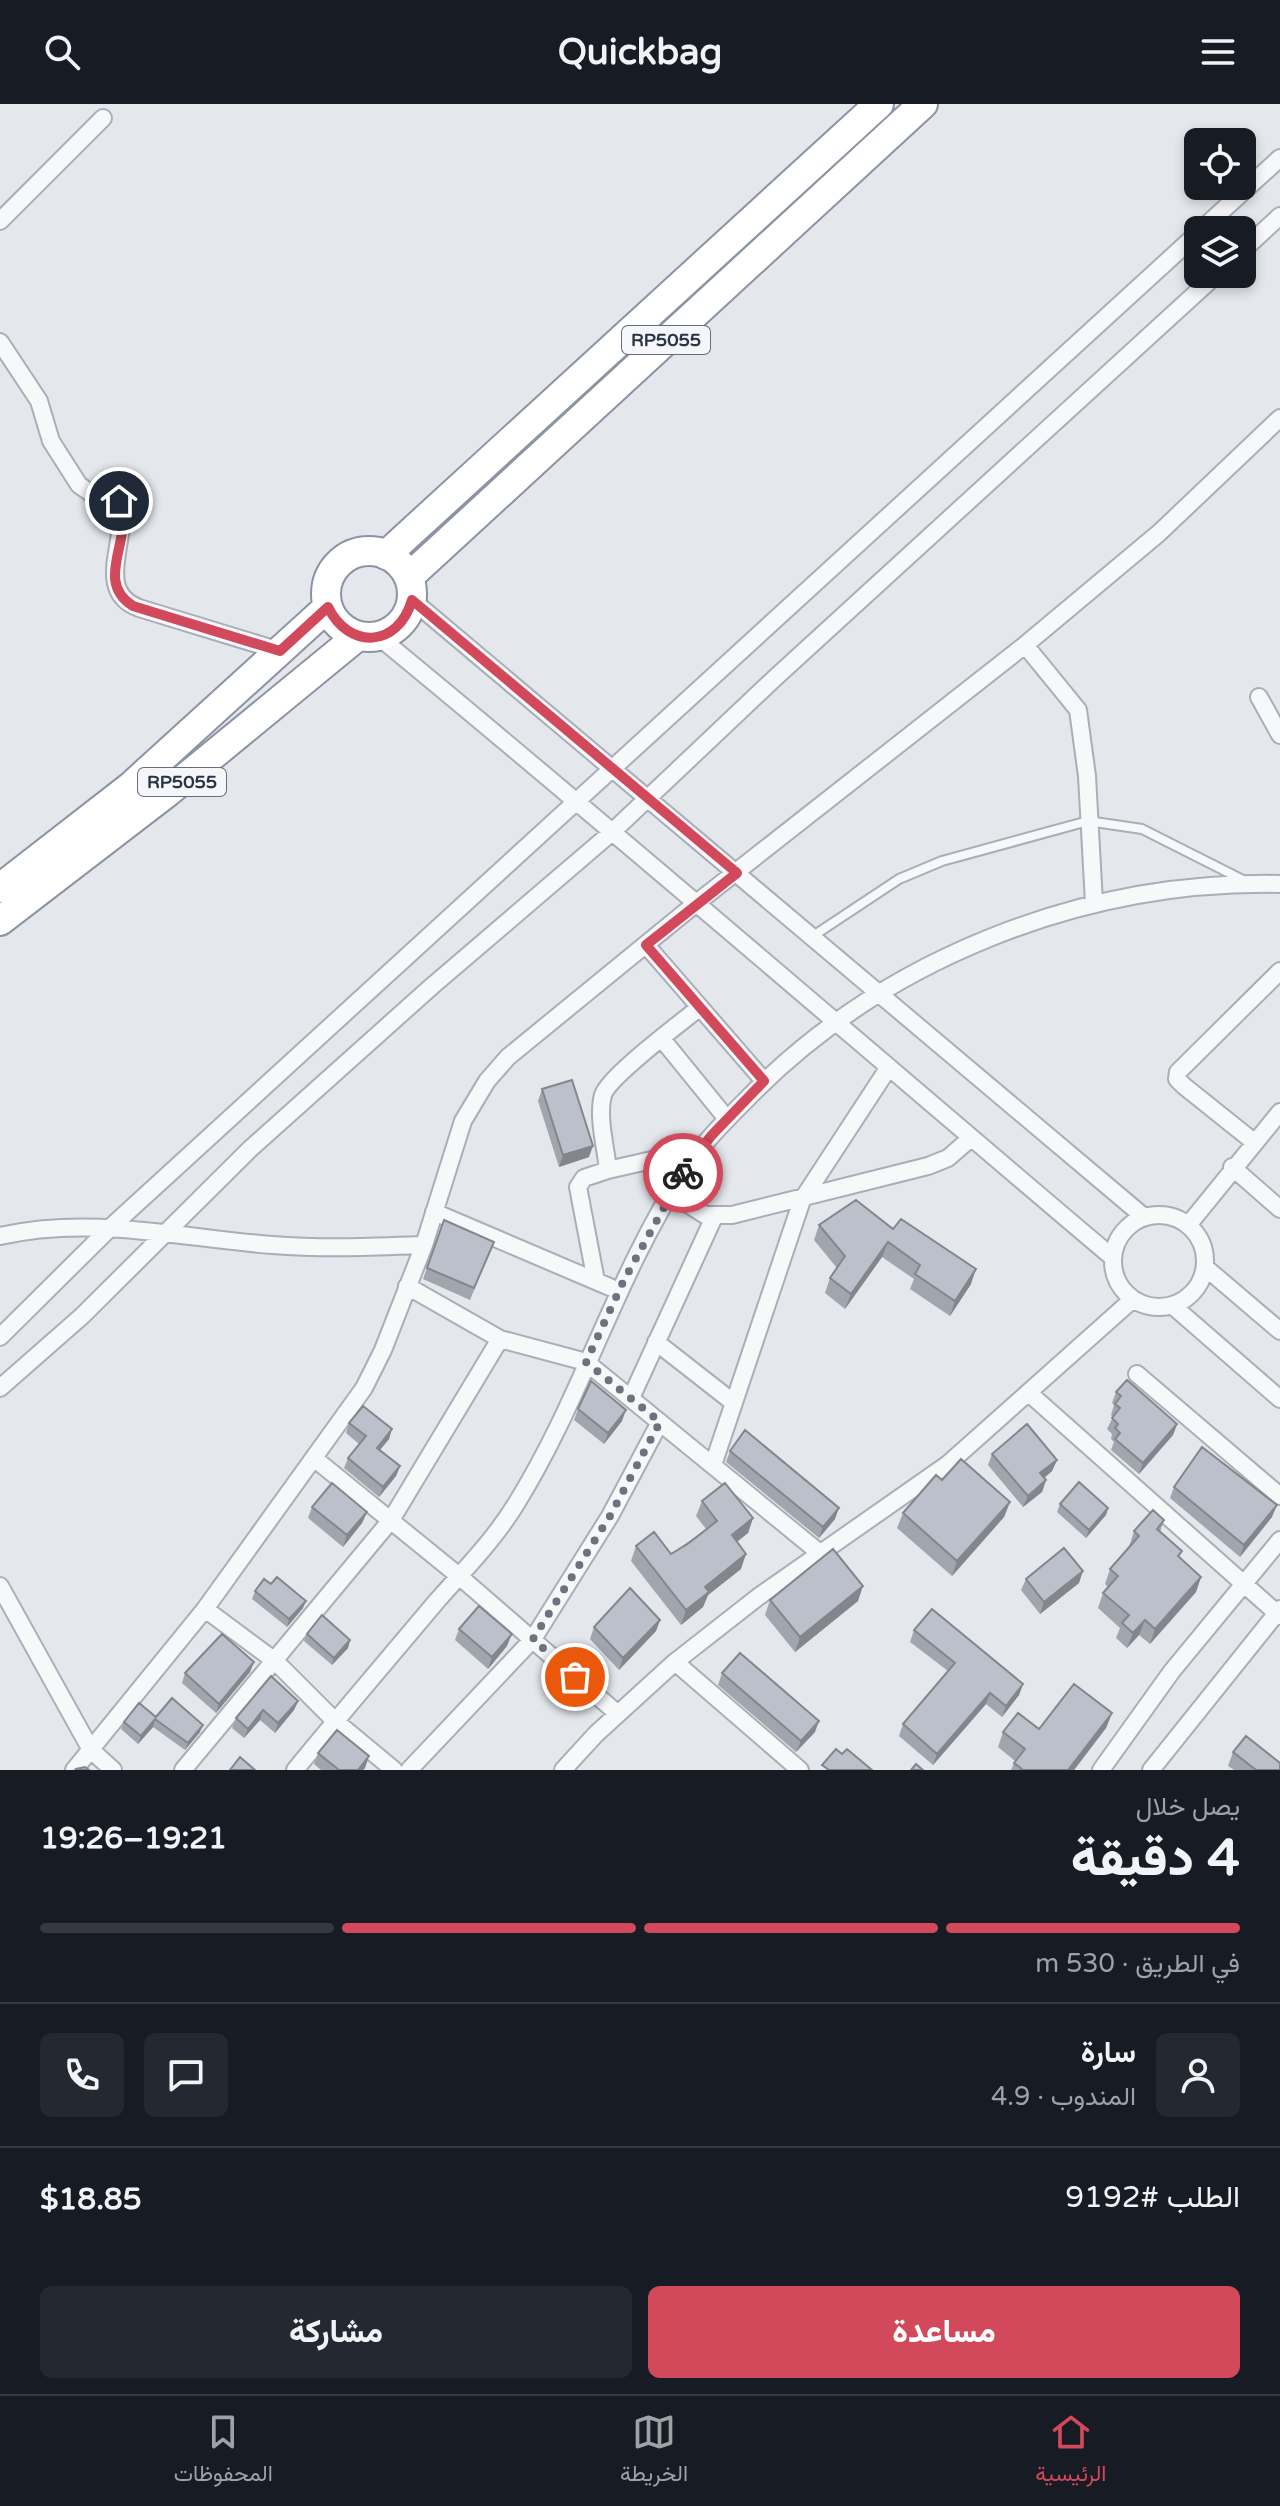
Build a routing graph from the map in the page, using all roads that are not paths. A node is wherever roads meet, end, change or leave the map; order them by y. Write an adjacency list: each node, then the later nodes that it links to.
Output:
1 (879, 104): 13 (highway, RP5055)
2 (923, 104): 14 (highway, RP5055)
3 (103, 118): 7 (street)
4 (1280, 158): 5 (street)
5 (1216, 216)
6 (1280, 216): 8 (street)
7 (0, 221)
8 (1256, 238)
9 (1184, 246): 21 (street)
10 (1202, 288): 22 (street)
11 (0, 342): 18 (street)
12 (1280, 418): 17 (street)
13 (386, 555): 14 (highway); 15 (highway)
14 (410, 588): 16 (highway, RP5055); 21 (street)
15 (328, 607): 16 (highway); 18 (highway, RP5055)
16 (369, 636): 23 (street); 31 (highway, RP5055)
17 (1025, 645): 24 (street); 26 (street)
18 (280, 651): 28 (highway, RP5055)
19 (1259, 697): 20 (street)
20 (1280, 735)
21 (613, 768): 22 (street); 23 (street)
22 (649, 798): 25 (street); 26 (street)
23 (578, 801): 25 (street); 55 (street)
24 (1088, 821): 27 (lane); 29 (street); 32 (lane)
25 (611, 833): 30 (street); 56 (street)
26 (737, 873): 30 (street); 32 (street)
27 (1270, 887): 29 (street)
28 (0, 888)
29 (1094, 903): 35 (street)
30 (694, 905): 33 (street); 37 (street)
31 (0, 921)
32 (813, 936): 35 (street)
33 (646, 945): 36 (street); 51 (street)
34 (1280, 971): 44 (street)
35 (880, 994): 37 (street); 52 (street)
36 (700, 1007): 38 (street); 40 (street)
37 (837, 1022): 39 (street); 40 (street)
38 (662, 1039): 42 (street); 47 (street)
39 (889, 1067): 43 (street); 49 (street)
40 (764, 1081): 42 (street)
41 (1280, 1112): 44 (street)
42 (727, 1119): 45 (street)
43 (971, 1138): 49 (street); 59 (street)
44 (1254, 1142): 46 (street)
45 (700, 1149): 47 (street); 48 (street)
46 (1232, 1167): 50 (street); 54 (street)
47 (608, 1170): 61 (street)
48 (671, 1193): 53 (street); 63 (street)
49 (802, 1200): 53 (street); 76 (street)
50 (1280, 1209)
51 (434, 1212): 58 (street); 61 (street)
52 (1143, 1216): 54 (street); 59 (street)
53 (714, 1217): 69 (street)
54 (1189, 1224): 60 (street)
55 (112, 1226): 56 (street); 57 (street); 67 (street)
56 (162, 1233): 58 (street); 72 (street)
57 (0, 1236)
58 (424, 1245): 62 (street)
59 (1112, 1257): 64 (street)
60 (1206, 1268): 65 (street); 66 (street)
61 (596, 1281): 63 (street)
62 (407, 1286): 68 (street); 78 (street)
63 (619, 1291): 70 (street)
64 (1132, 1300): 65 (street); 73 (street)
65 (1173, 1306): 75 (street)
66 (1280, 1331)
67 (0, 1337)
68 (500, 1339): 70 (street); 81 (street)
69 (656, 1342): 74 (street); 76 (street)
70 (586, 1362): 74 (street); 84 (street)
71 (1137, 1374): 80 (street)
72 (0, 1388)
73 (1030, 1394): 83 (street); 85 (street)
74 (631, 1398): 77 (street)
75 (1280, 1399)
76 (734, 1403): 79 (street)
77 (660, 1422): 79 (street); 89 (street)
78 (315, 1459): 81 (street); 87 (street)
79 (713, 1465): 83 (street)
80 (1280, 1496)
81 (391, 1520): 84 (street); 90 (street)
82 (1280, 1540): 85 (street)
83 (821, 1554): 91 (street)
84 (459, 1576): 89 (street); 93 (street)
85 (1243, 1583): 88 (street); 103 (street)
86 (0, 1586): 94 (street)
87 (205, 1609): 90 (street); 94 (street)
88 (1279, 1613): 104 (street)
89 (533, 1639): 92 (street); 100 (street)
90 (275, 1661): 93 (street); 97 (street)
91 (675, 1662): 92 (street); 102 (street)
92 (618, 1714): 101 (street)
93 (335, 1721): 98 (street); 99 (street)
94 (91, 1750): 95 (street); 96 (street)
95 (74, 1770)
96 (113, 1770)
97 (183, 1770)
98 (295, 1770)
99 (394, 1770)
100 (409, 1770)
101 (563, 1770)
102 (800, 1770)
103 (1101, 1770)
104 (1151, 1770)

